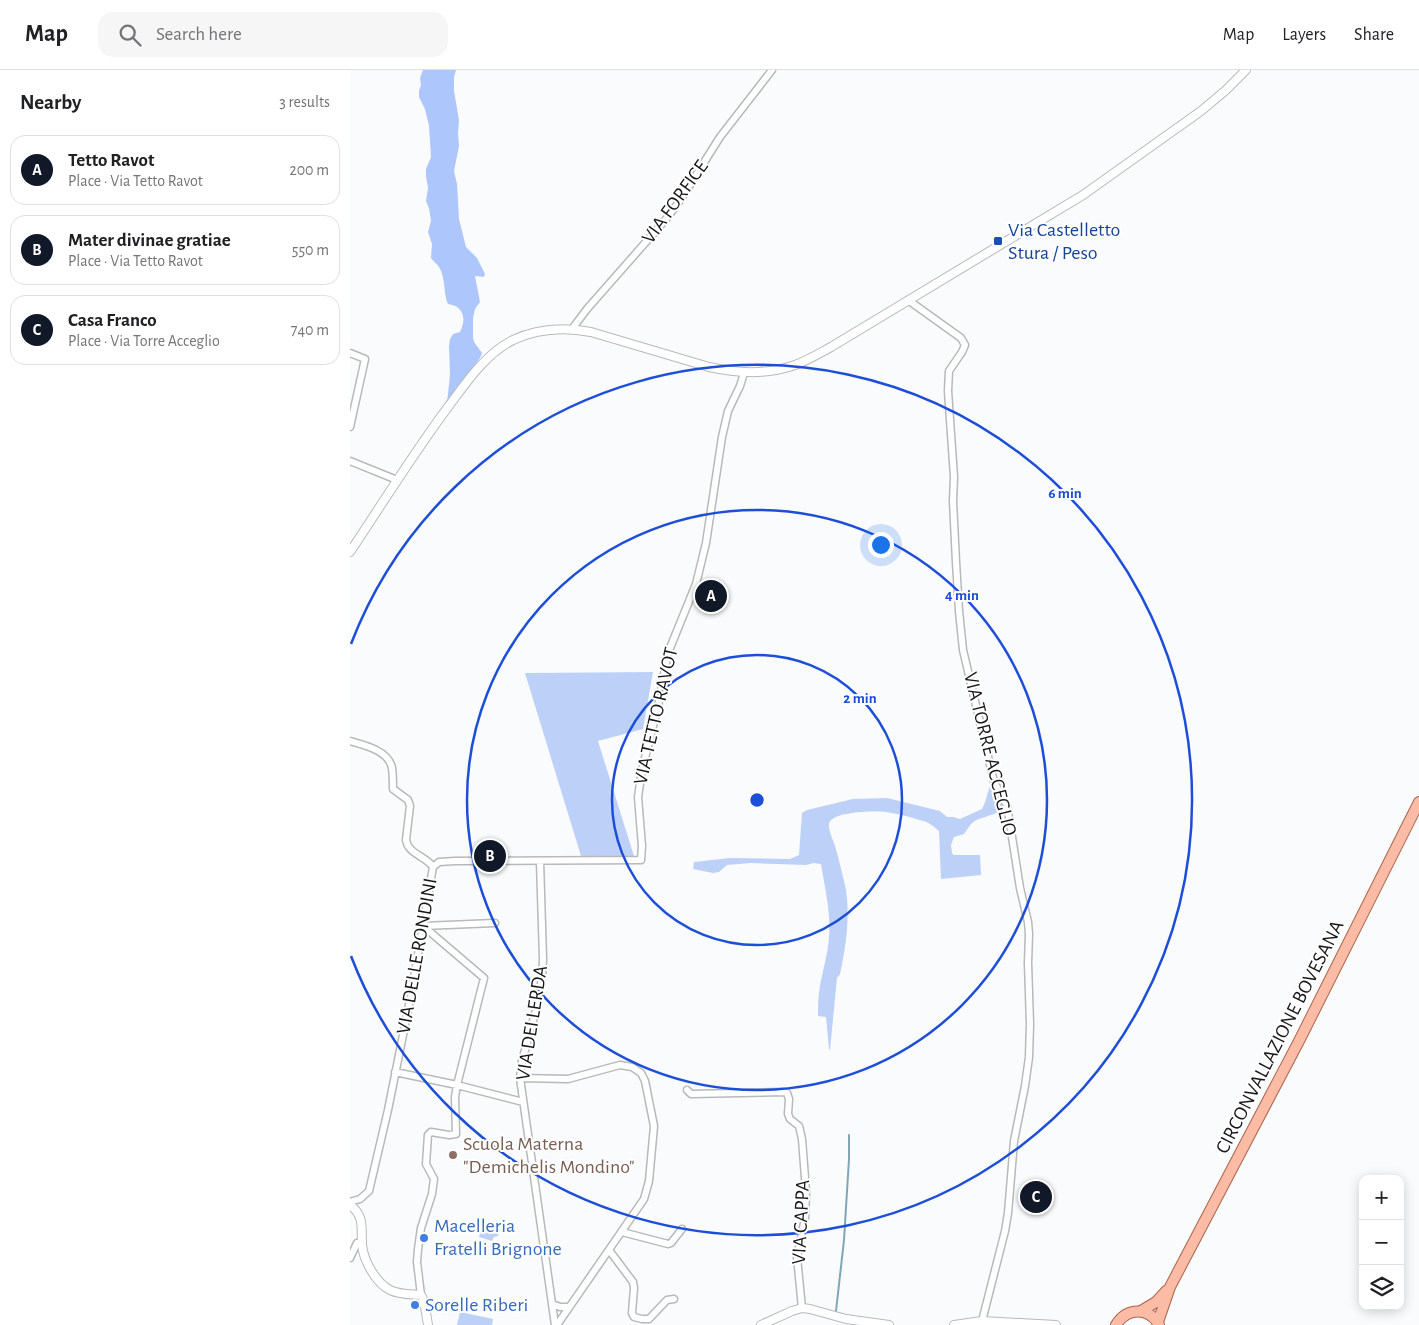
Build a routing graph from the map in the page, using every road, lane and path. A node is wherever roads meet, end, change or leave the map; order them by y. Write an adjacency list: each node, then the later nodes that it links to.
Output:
1 (772, 70): 4 (street, VIA FORFICE)
2 (1246, 70): 3 (street)
3 (908, 300): 6 (street); 35 (street, VIA TORRE ACCEGLIO)
4 (572, 329): 6 (street); 9 (street)
5 (350, 353): 7 (street)
6 (744, 373): 13 (street, VIA TETTO RAVOT)
7 (350, 427)
8 (350, 461): 9 (street)
9 (397, 480): 10 (street)
10 (350, 552)
11 (350, 741): 14 (street, VIA DELLE RONDINI)
12 (1419, 802): 28 (main road, CIRCONVALLAZIONE BOVESANA)
13 (540, 861): 14 (street, VIA TETTO RAVOT); 18 (street, VIA DEI LERDA)
14 (433, 867): 16 (street, VIA DELLE RONDINI)
15 (495, 923): 16 (street)
16 (423, 926): 17 (street, VIA DELLE RONDINI); 19 (street)
17 (395, 1072): 19 (street); 22 (street, VIA DELLE RONDINI)
18 (520, 1078): 21 (street, VIA DEI LERDA); 24 (street)
19 (457, 1085): 21 (street); 29 (street)
20 (687, 1090): 33 (street, VIA CAPPA)
21 (523, 1102): 31 (street, VIA DEI LERDA)
22 (350, 1204): 25 (street)
23 (682, 1229): 24 (street)
24 (622, 1232): 26 (street)
25 (362, 1242): 27 (street); 29 (street)
26 (609, 1250): 30 (street); 32 (street)
27 (350, 1258)
28 (1170, 1287): 34 (main road, CIRCONVALLAZIONE BOVESANA); 36 (main road, CIRCONVALLAZIONE BOVESANA)
29 (421, 1295): 37 (street)
30 (674, 1298)
31 (552, 1304): 32 (street); 38 (street, VIA DEI LERDA)
32 (569, 1307): 38 (street)
33 (802, 1308): 39 (street); 40 (street)
34 (1141, 1311): 36 (main road); 43 (main road, CIRCONVALLAZIONE BOVESANA)
35 (982, 1323): 41 (street); 42 (street)
36 (1159, 1324)
37 (428, 1325)
38 (556, 1325)
39 (761, 1325)
40 (889, 1325)
41 (954, 1325)
42 (1056, 1325)
43 (1115, 1325)

